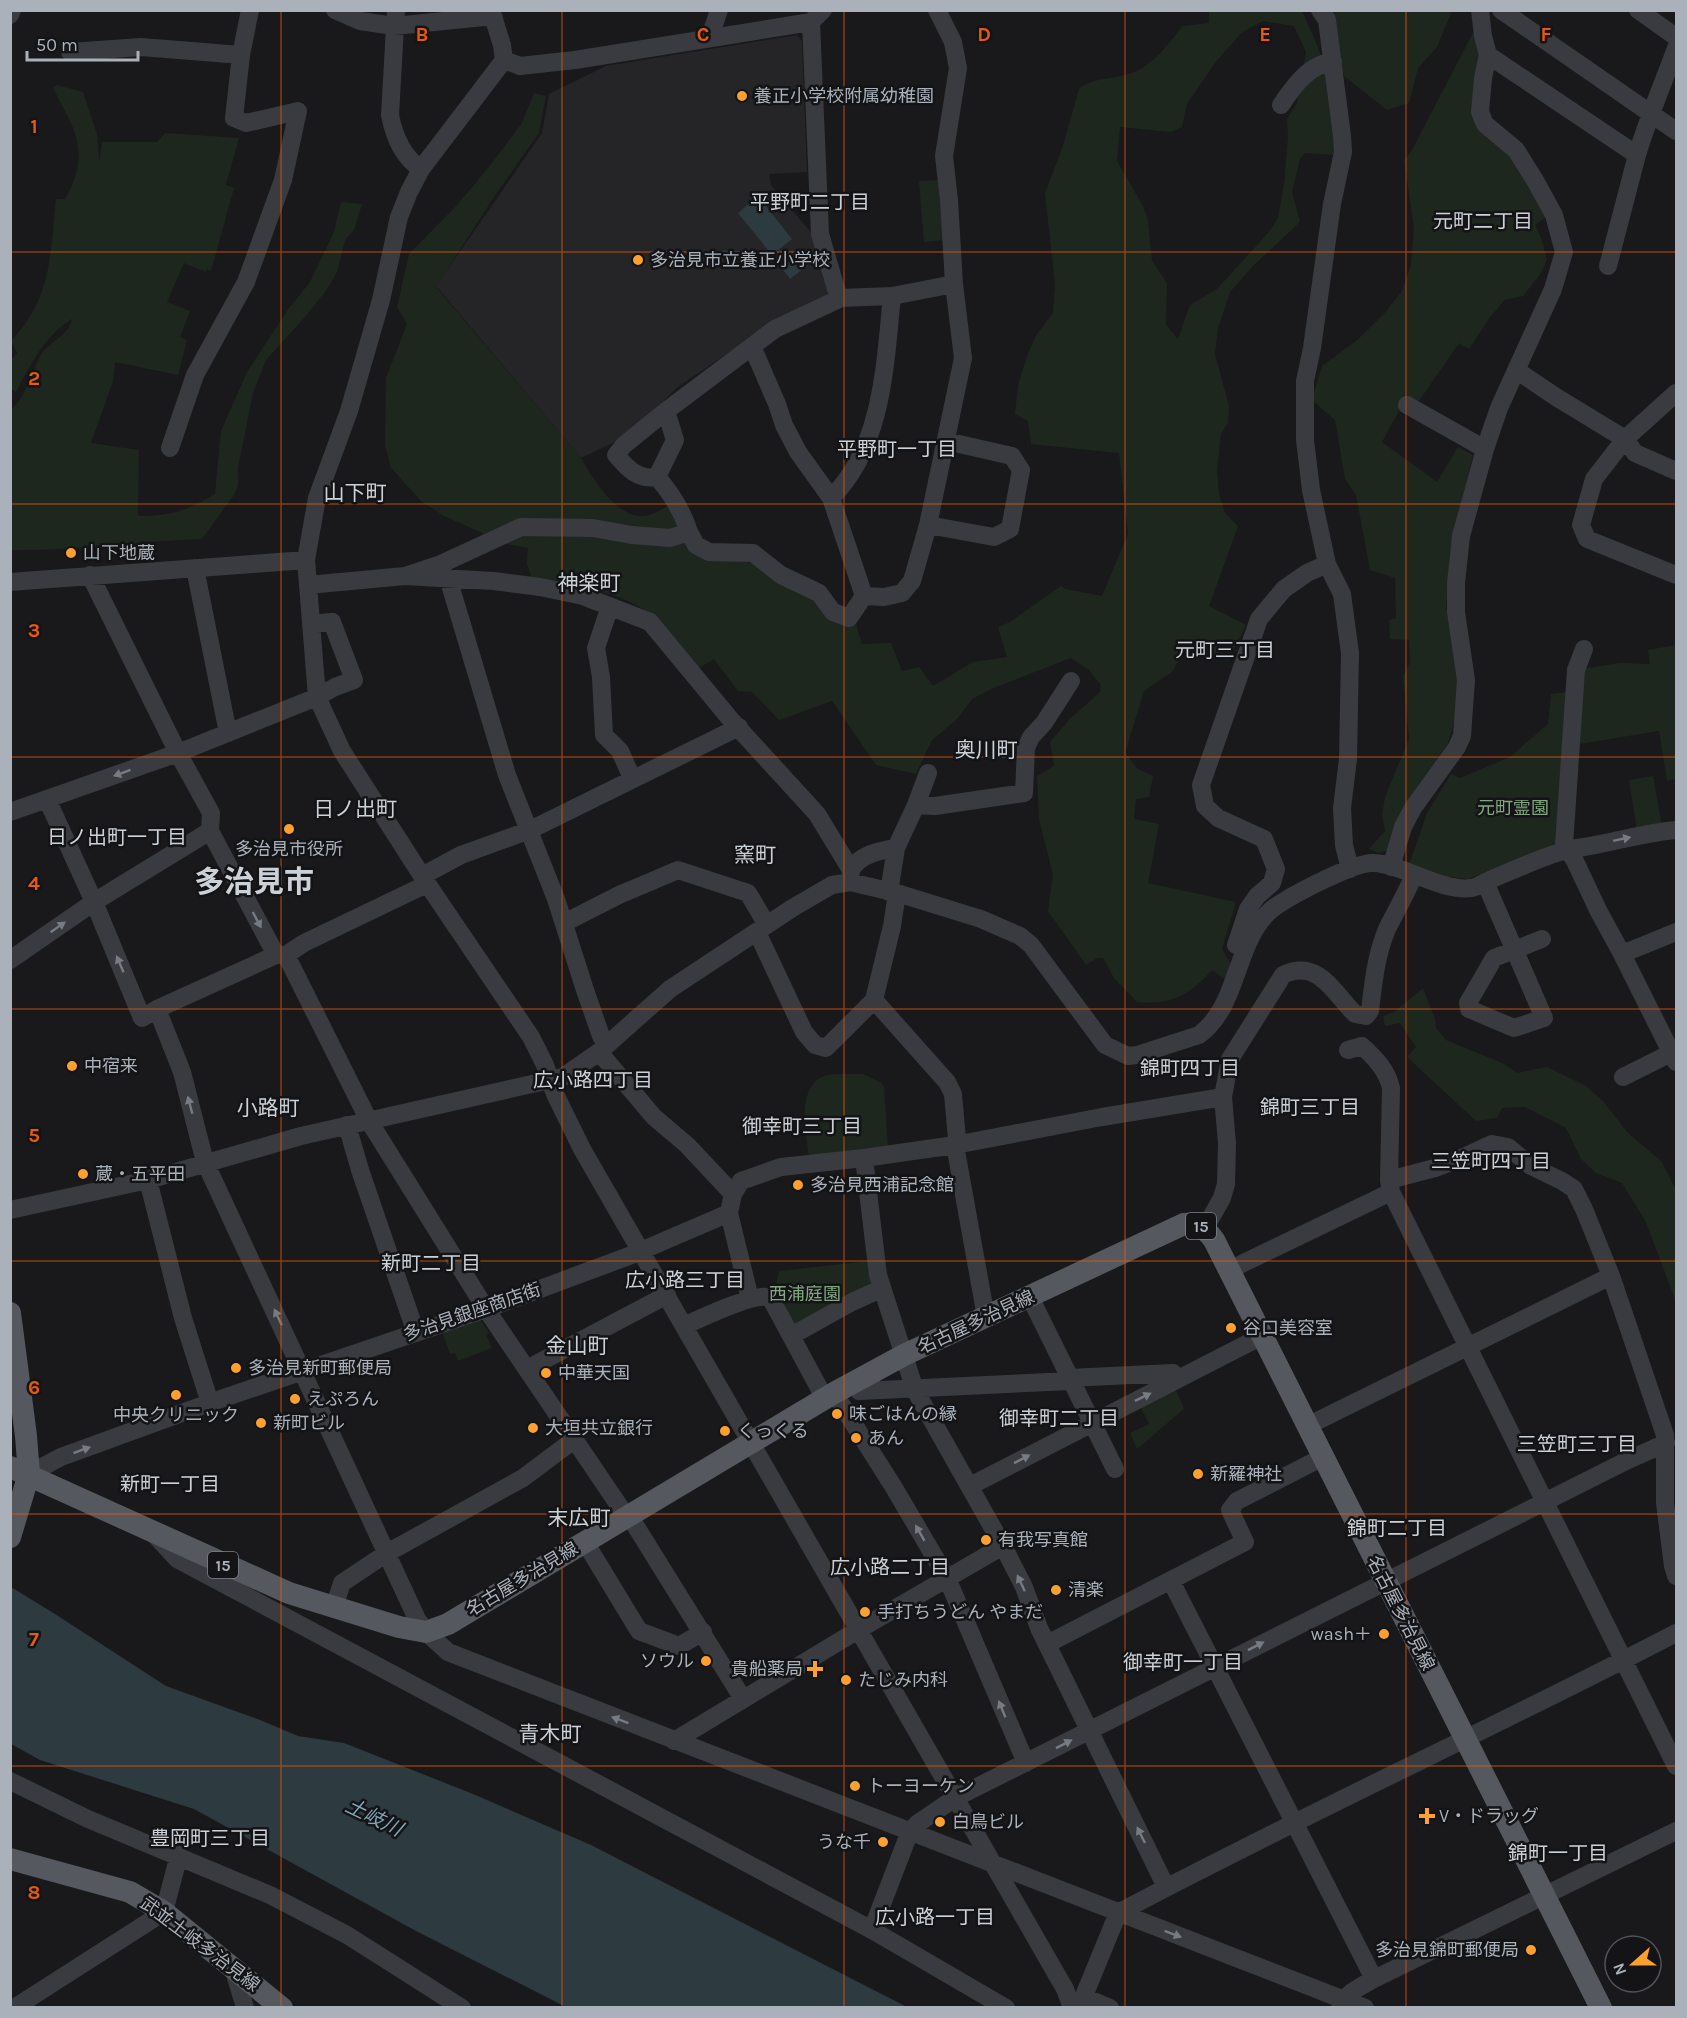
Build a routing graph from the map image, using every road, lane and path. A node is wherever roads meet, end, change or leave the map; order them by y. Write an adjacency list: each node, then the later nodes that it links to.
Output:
1 (12, 10): 11 (street)
2 (250, 10): 18 (street)
3 (335, 10): 13 (street)
4 (719, 10): 14 (street)
5 (937, 10): 28 (street)
6 (1320, 10): 21 (street)
7 (1480, 10): 19 (street)
8 (1501, 10): 23 (street)
9 (1638, 10): 15 (street)
10 (492, 14): 13 (street); 20 (street)
11 (10, 15)
12 (817, 16): 14 (street); 30 (street)
13 (395, 18): 26 (street)
14 (710, 37): 20 (street)
15 (1677, 37)
16 (1677, 48): 23 (street)
17 (70, 52): 18 (street)
18 (241, 55): 38 (street)
19 (1488, 55): 25 (street); 32 (street)
20 (504, 60): 26 (street)
21 (1333, 62): 22 (street); 46 (street)
22 (1281, 105)
23 (1650, 112): 24 (street); 25 (street)
24 (1677, 131)
25 (1637, 155): 27 (street)
26 (421, 169): 45 (street)
27 (1608, 266)
28 (954, 284): 29 (street); 37 (street)
29 (892, 296): 30 (street); 42 (street)
30 (839, 299): 31 (street)
31 (752, 346): 35 (street); 42 (street)
32 (1516, 370): 36 (street); 39 (street)
33 (1677, 393): 36 (street)
34 (1407, 405): 39 (street)
35 (666, 411): 41 (street); 41 (street)
36 (1625, 439): 40 (street); 49 (street)
37 (946, 441): 43 (street); 43 (street)
38 (170, 448)
39 (1485, 449): 73 (street)
40 (1677, 471)
41 (657, 477): 44 (street)
42 (831, 498): 54 (street)
43 (928, 525): 54 (street)
44 (689, 532): 50 (street); 54 (street)
45 (306, 560): 47 (street); 53 (street)
46 (1327, 564): 74 (street); 89 (street)
47 (195, 568): 48 (street); 61 (street)
48 (90, 575): 52 (street); 62 (street)
49 (1677, 575)
50 (405, 576): 51 (street); 53 (street)
51 (448, 578): 55 (street); 68 (street)
52 (10, 582)
53 (308, 585): 56 (street)
54 (864, 596)
55 (610, 606): 60 (street); 64 (street)
56 (311, 624): 59 (street); 59 (street)
57 (1584, 649): 72 (street)
58 (1071, 681): 66 (street)
59 (317, 698): 61 (street); 77 (street)
60 (739, 727): 64 (street); 76 (street)
61 (228, 733): 62 (street)
62 (178, 753): 65 (street, one-way to 65); 70 (street)
63 (928, 773): 66 (street)
64 (632, 778): 68 (street)
65 (47, 799): 67 (street); 80 (street)
66 (916, 805): 71 (street)
67 (10, 812)
68 (530, 830): 77 (street); 81 (street)
69 (1677, 830): 72 (street, one-way to 69)
70 (210, 831): 80 (street); 87 (street, one-way to 87)
71 (896, 848): 76 (street); 79 (street)
72 (1568, 851): 78 (street); 86 (street)
73 (1391, 867): 74 (street); 75 (street)
74 (1350, 869): 89 (street)
75 (1414, 875): 78 (street); 97 (street)
76 (850, 876): 79 (street); 82 (street)
77 (425, 880): 87 (street); 96 (street)
78 (1485, 882): 85 (street)
79 (893, 892): 89 (street); 90 (street)
80 (94, 902): 88 (street, one-way to 80); 91 (street, one-way to 80)
81 (564, 923): 82 (street); 92 (street)
82 (762, 928): 90 (street); 92 (street)
83 (1676, 932): 86 (street)
84 (1542, 939): 85 (street)
85 (1514, 950): 85 (street)
86 (1623, 954): 94 (street)
87 (281, 955): 91 (street); 98 (street)
88 (10, 960)
89 (1238, 970)
90 (874, 1000): 100 (street)
91 (150, 1014): 102 (street, one-way to 91)
92 (603, 1048): 96 (street); 105 (street)
93 (1348, 1050): 104 (street)
94 (1674, 1058): 95 (street)
95 (1623, 1077)
96 (550, 1080): 98 (street); 109 (street)
97 (1223, 1097): 100 (street); 108 (street)
98 (369, 1120): 99 (street); 116 (street)
99 (347, 1125): 102 (street); 120 (street)
100 (955, 1145): 101 (street); 118 (street)
101 (864, 1158): 105 (street); 112 (street)
102 (205, 1162): 103 (street); 126 (street, one-way to 102)
103 (148, 1180): 106 (street); 132 (street)
104 (1390, 1186): 110 (street); 111 (street); 123 (street)
105 (733, 1194): 107 (street)
106 (10, 1210)
107 (729, 1213): 109 (street, 多治見銀座商店街); 115 (street)
108 (1205, 1228): 110 (main road, 名古屋多治見線 / 15); 114 (main road, 名古屋多治見線 / 15)
109 (641, 1251): 113 (street); 116 (street, 多治見銀座商店街)
110 (1229, 1270): 122 (main road, 名古屋多治見線 / 15)
111 (1611, 1276): 123 (street); 136 (street)
112 (881, 1289): 121 (street); 124 (street)
113 (667, 1295): 119 (street); 125 (street)
114 (1030, 1297): 118 (main road, 名古屋多治見線 / 15); 128 (street)
115 (750, 1299): 119 (street); 121 (street)
116 (486, 1309): 120 (street, 多治見銀座商店街); 125 (street)
117 (10, 1313): 140 (main road)
118 (986, 1317): 124 (main road, 名古屋多治見線 / 15)
119 (684, 1326): 137 (street)
120 (416, 1333): 126 (street, 多治見銀座商店街)
121 (791, 1336): 131 (street)
122 (1262, 1336): 133 (street, one-way to 122); 134 (main road, 名古屋多治見線 / 15)
123 (1468, 1347): 134 (street); 142 (street)
124 (904, 1355): 129 (street); 131 (main road, 名古屋多治見線 / 15)
125 (527, 1369): 135 (street)
126 (302, 1370): 132 (street, 多治見銀座商店街); 148 (street)
127 (1173, 1373): 128 (street)
128 (1070, 1379): 129 (street); 133 (street)
129 (915, 1390): 130 (street); 141 (street)
130 (859, 1391)
131 (829, 1396): 137 (main road, 名古屋多治見線 / 15); 150 (street, one-way to 131)
132 (210, 1403): 140 (street, 多治見銀座商店街, one-way to 132)
133 (1091, 1423): 139 (street); 141 (street, one-way to 133)
134 (1307, 1426): 138 (main road, 名古屋多治見線 / 15)
135 (575, 1440): 143 (street); 148 (street)
136 (1666, 1443): 142 (street); 149 (street)
137 (750, 1444): 143 (main road, 名古屋多治見線 / 15); 154 (street)
138 (1323, 1457): 151 (street); 152 (main road, 名古屋多治見線 / 15)
139 (1115, 1469)
140 (20, 1470): 144 (main road, 15); 145 (main road)
141 (970, 1486): 147 (street)
142 (1545, 1502): 152 (street); 159 (street)
143 (627, 1516): 146 (main road, 名古屋多治見線 / 15); 156 (street)
144 (153, 1533): 153 (main road, 15); 179 (street)
145 (10, 1537)
146 (585, 1542): 155 (main road, 名古屋多治見線 / 15); 156 (street)
147 (1004, 1546): 150 (street); 158 (street, one-way to 147)
148 (387, 1552): 153 (street); 155 (street)
149 (1677, 1576)
150 (947, 1578): 154 (street); 165 (street, one-way to 150)
151 (1172, 1581): 158 (street); 160 (street)
152 (1385, 1581): 160 (street, one-way to 152); 163 (main road, 名古屋多治見線 / 15)
153 (334, 1607): 155 (main road, 15)
154 (858, 1630): 161 (street); 168 (street)
155 (426, 1632): 164 (street, one-way to 155)
156 (703, 1632): 161 (street)
157 (1677, 1632): 159 (street)
158 (1047, 1644): 162 (street)
159 (1624, 1660): 163 (street); 166 (street)
160 (1216, 1667): 162 (street); 169 (street)
161 (743, 1699): 164 (street)
162 (1090, 1731): 165 (street, one-way to 162); 175 (street, one-way to 162)
163 (1465, 1738): 169 (street); 176 (main road, 名古屋多治見線 / 15)
164 (674, 1741): 170 (street)
165 (1026, 1763): 168 (street)
166 (1677, 1766)
167 (10, 1781): 172 (street)
168 (955, 1798): 170 (street); 174 (street)
169 (1294, 1823): 175 (street); 181 (street)
170 (910, 1831): 174 (street); 179 (street)
171 (1677, 1831): 176 (street)
172 (178, 1855): 177 (street); 187 (street)
173 (10, 1859): 177 (main road, 武並土岐多治見線)
174 (993, 1863): 178 (street); 183 (street)
175 (1167, 1887): 178 (street)
176 (1543, 1896): 181 (street); 191 (main road, 名古屋多治見線 / 15)
177 (164, 1912): 180 (main road, 武並土岐多治見線); 184 (street)
178 (1118, 1913): 182 (street, one-way to 182); 183 (street)
179 (873, 1930): 188 (street)
180 (233, 1967): 185 (street); 186 (main road, 武並土岐多治見線)
181 (1374, 1979): 182 (street)
182 (1342, 2003): 190 (street)
183 (1078, 2004): 189 (street)
184 (14, 2007)
185 (245, 2007)
186 (282, 2007)
187 (462, 2007)
188 (1006, 2007)
189 (1110, 2007)
190 (1365, 2007)
191 (1601, 2007)

